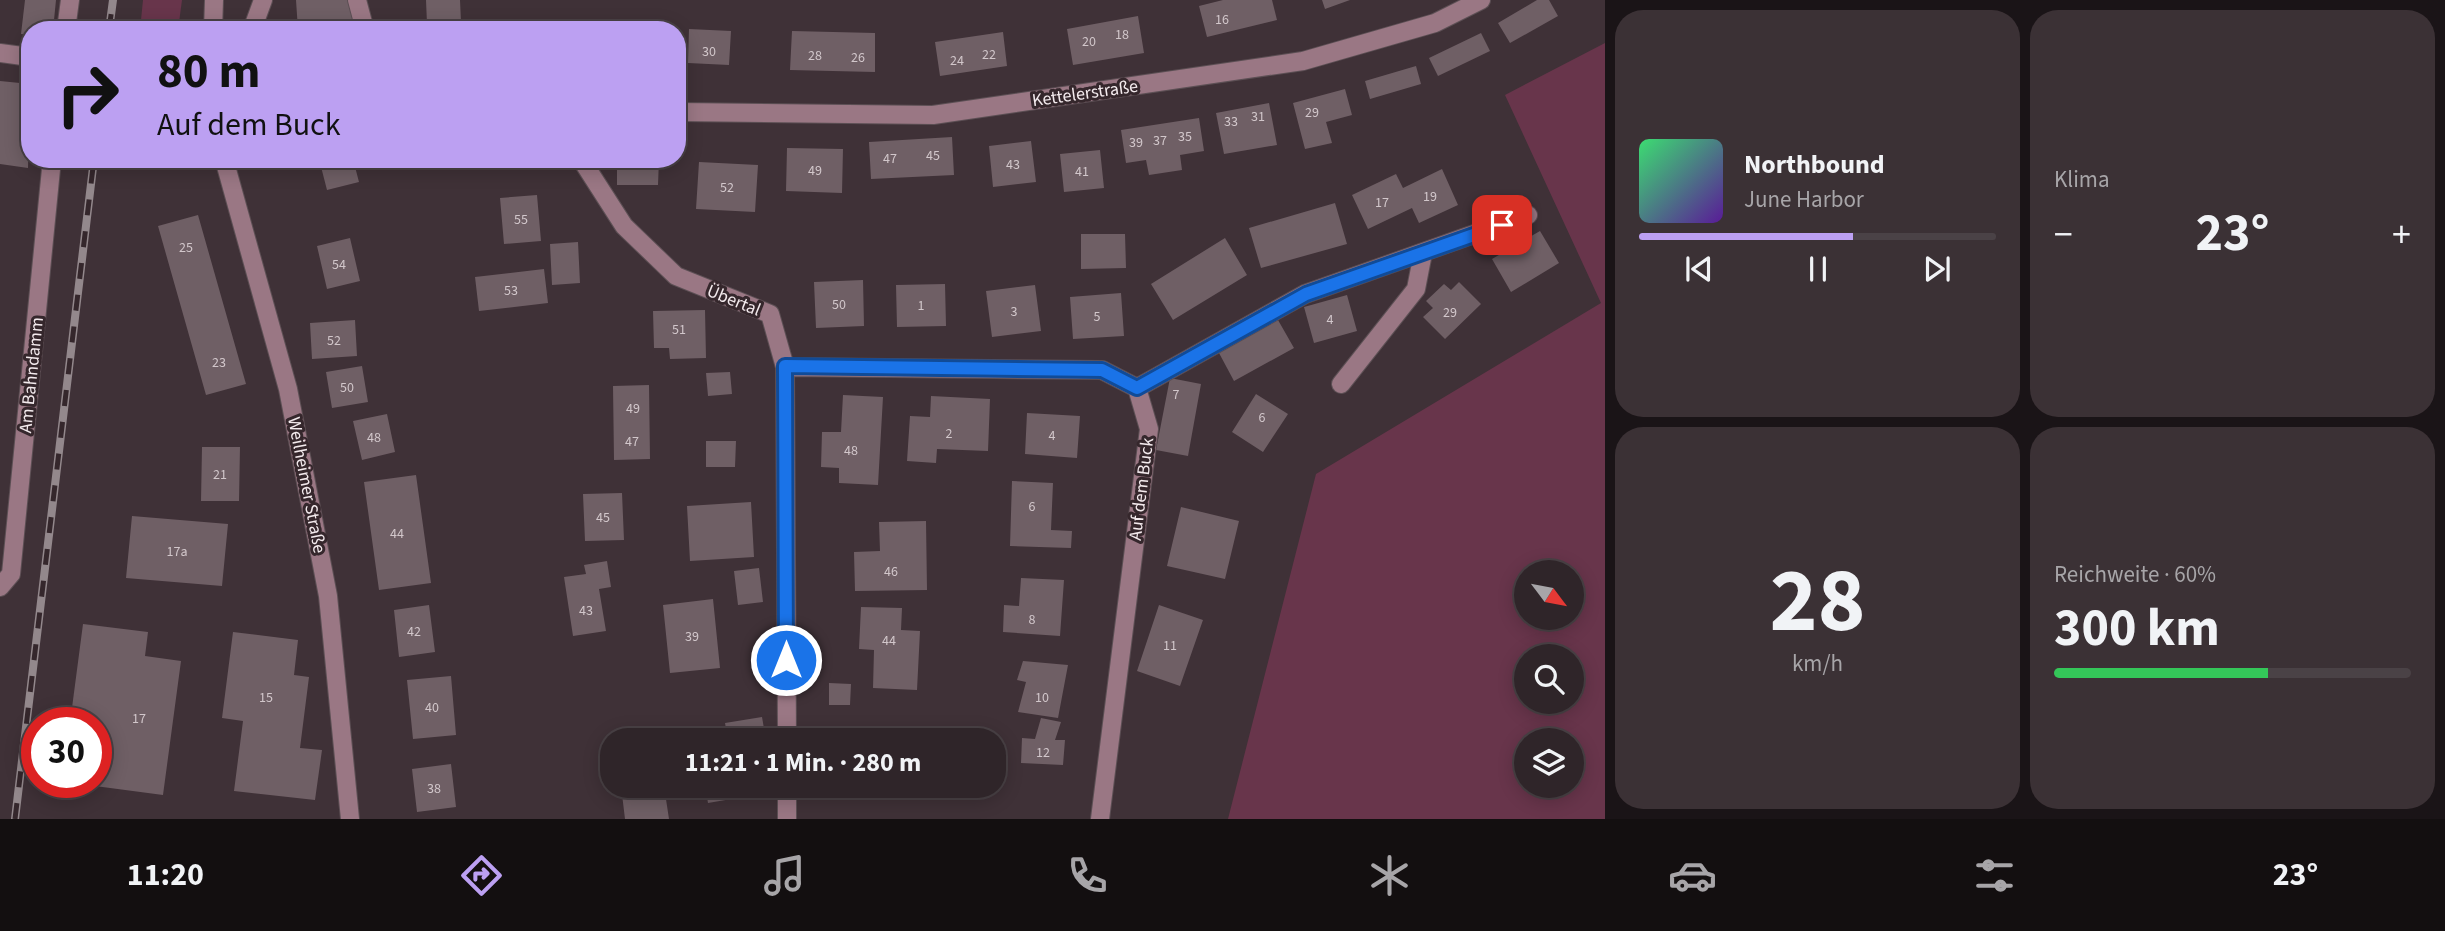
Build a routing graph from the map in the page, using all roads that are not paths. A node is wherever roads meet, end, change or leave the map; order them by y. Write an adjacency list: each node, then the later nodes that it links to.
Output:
1 (70, 0): 6 (street)
2 (214, 0): 7 (street)
3 (263, 0): 8 (street)
4 (357, 0): 9 (street)
5 (1481, 0): 12 (street, Kettelerstraße)
6 (67, 21)
7 (213, 21)
8 (255, 21)
9 (363, 21)
10 (0, 53): 11 (street)
11 (21, 56)
12 (686, 112)
13 (51, 168): 21 (street, Am Bahndamm)
14 (227, 168): 24 (street, Weilheimer Straße)
15 (587, 168): 18 (street, Übertal)
16 (1528, 215): 17 (street)
17 (1423, 253): 19 (street); 20 (street)
18 (785, 366): 20 (street); 22 (street, Übertal)
19 (1342, 384)
20 (1137, 388): 26 (street, Auf dem Buck)
21 (0, 587)
22 (787, 728)
23 (787, 798): 25 (street)
24 (350, 819)
25 (787, 819)
26 (1100, 819)

